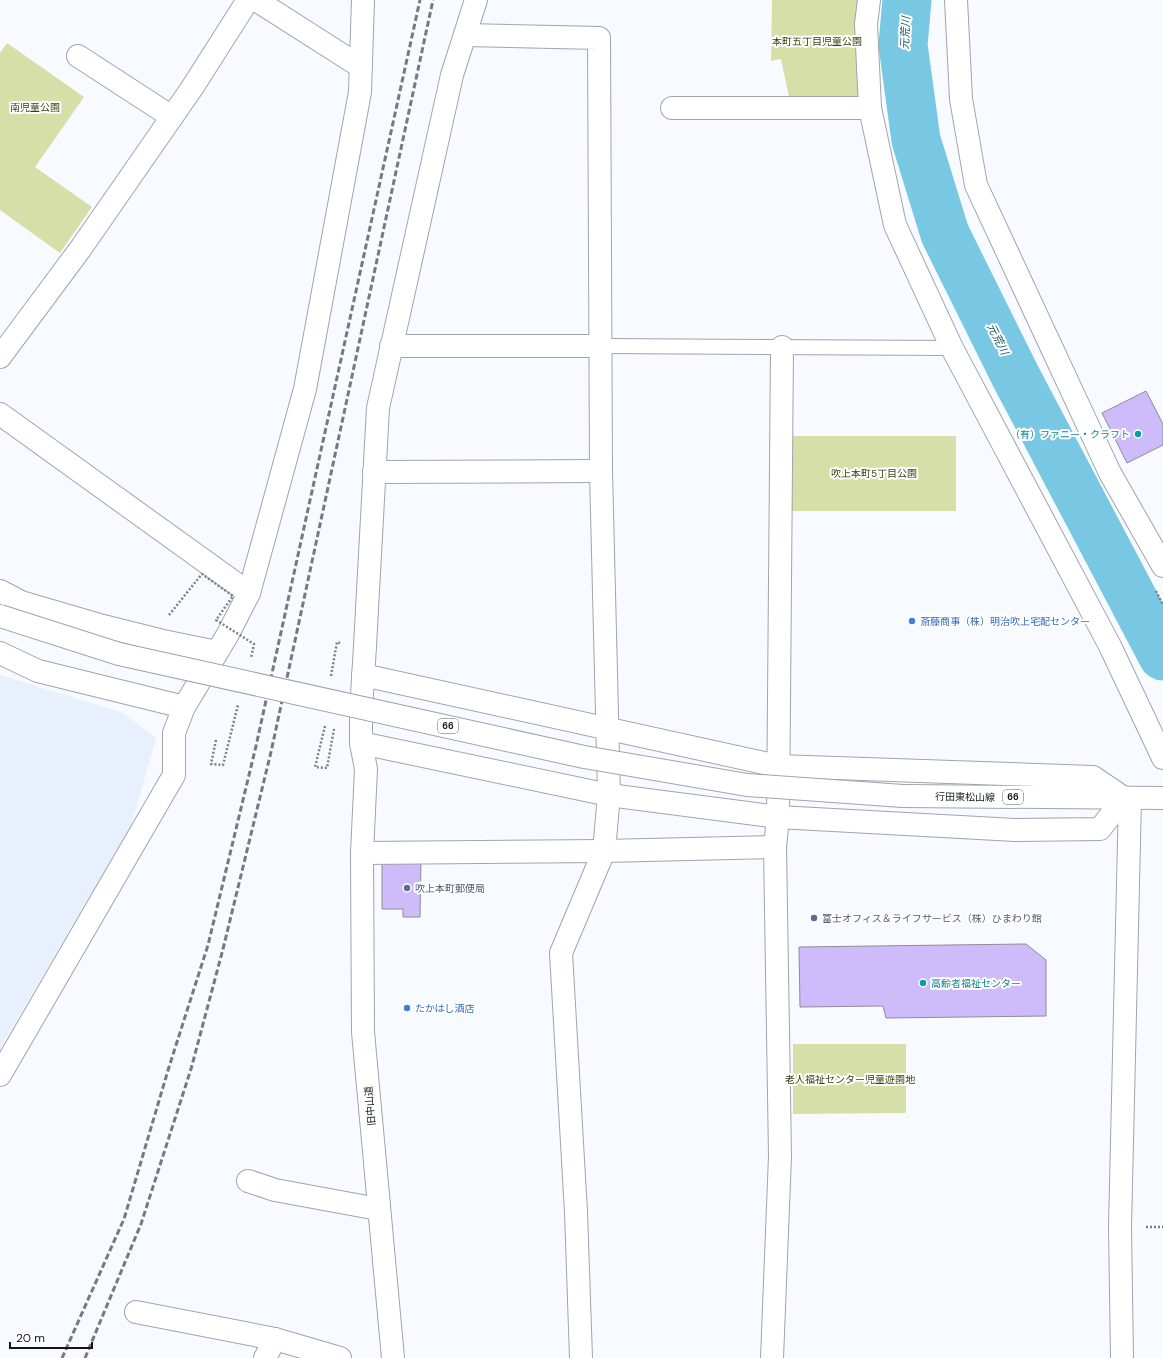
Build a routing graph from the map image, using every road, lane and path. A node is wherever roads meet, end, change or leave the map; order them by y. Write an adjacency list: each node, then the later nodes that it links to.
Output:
1 (248, 0): 12 (street)
2 (256, 0): 9 (street)
3 (363, 0): 9 (street)
4 (476, 0): 7 (street, 旧中山道)
5 (869, 0): 11 (street)
6 (956, 0): 21 (street)
7 (465, 35): 13 (street, 旧中山道); 14 (street)
8 (78, 56): 12 (street)
9 (361, 67): 23 (street)
10 (672, 108): 11 (street)
11 (870, 108): 16 (street)
12 (172, 117): 17 (street)
13 (391, 346): 14 (street); 20 (street, 旧中山道)
14 (600, 346): 15 (lane); 19 (street)
15 (782, 347): 16 (lane); 38 (street)
16 (952, 348): 37 (street)
17 (0, 357)
18 (0, 414): 23 (street)
19 (600, 471): 20 (street); 34 (street)
20 (374, 472): 29 (street, 旧中山道)
21 (1163, 566)
22 (0, 591): 26 (street)
23 (249, 593): 26 (street)
24 (169, 615): 28 (path, bridge)
25 (0, 616): 40 (street, 行田東松山線 / 66, bridge)
26 (217, 652): 31 (street)
27 (0, 653): 31 (street)
28 (251, 659)
29 (363, 675): 34 (street); 36 (street, 旧中山道)
30 (239, 703): 35 (path)
31 (184, 707): 46 (street)
32 (326, 721): 33 (path)
33 (335, 725)
34 (607, 728): 38 (street); 39 (street)
35 (216, 740)
36 (362, 743): 39 (street); 45 (street, 旧中山道)
37 (1163, 758)
38 (778, 766): 40 (street); 42 (street)
39 (609, 795): 42 (street); 44 (street)
40 (1127, 798): 41 (street, 66); 42 (street); 55 (street)
41 (1163, 798)
42 (778, 817): 43 (street)
43 (774, 847): 44 (street); 54 (street)
44 (604, 851): 45 (street); 53 (street)
45 (362, 853): 48 (street, 旧中山道)
46 (0, 1075)
47 (248, 1181): 48 (street)
48 (378, 1209): 52 (street, 旧中山道)
49 (136, 1312): 50 (street)
50 (270, 1349): 51 (street)
51 (340, 1358)
52 (393, 1358)
53 (580, 1358)
54 (772, 1358)
55 (1122, 1358)

